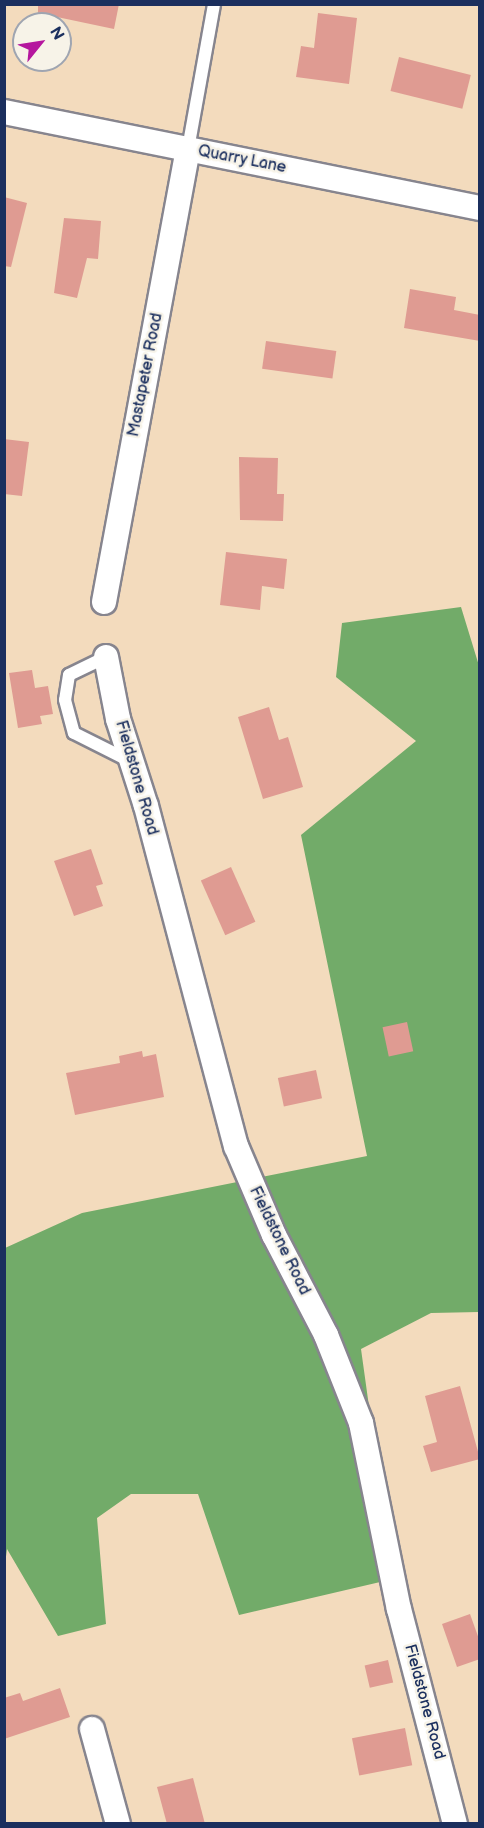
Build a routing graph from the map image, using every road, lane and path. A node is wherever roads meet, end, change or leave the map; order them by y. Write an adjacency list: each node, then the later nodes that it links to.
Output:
1 (214, 4): 3 (lane)
2 (4, 112): 3 (street, Quarry Lane)
3 (188, 149): 4 (street, Quarry Lane); 5 (street, Mastapeter Road)
4 (480, 208)
5 (104, 602)
6 (106, 657): 7 (street, Fieldstone Road); 7 (lane)
7 (133, 762): 10 (street, Fieldstone Road)
8 (92, 1729): 9 (street)
9 (118, 1824)
10 (455, 1824)

